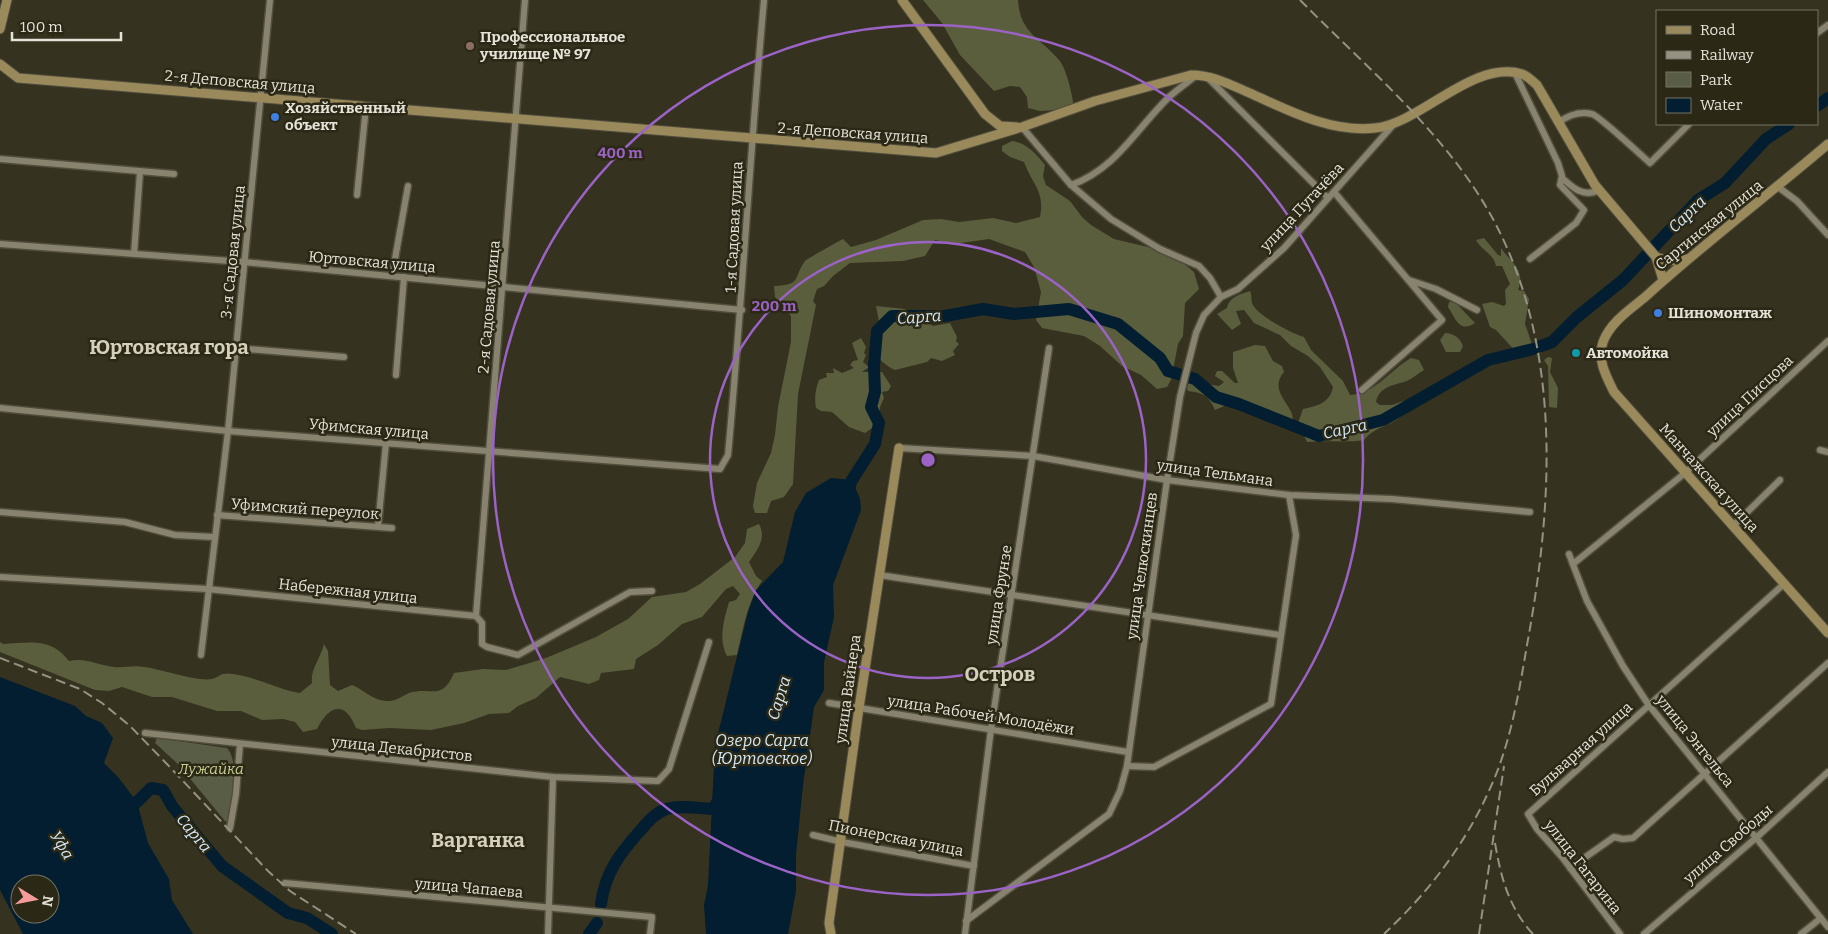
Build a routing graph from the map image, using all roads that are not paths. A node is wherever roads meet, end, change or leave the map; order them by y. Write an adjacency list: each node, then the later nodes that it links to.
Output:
1 (7, 0): 6 (street)
2 (270, 0): 10 (street, 3-я Садовая улица)
3 (525, 0): 12 (street, 2-я Садовая улица)
4 (764, 0): 17 (street, 1-я Садовая улица)
5 (902, 0): 16 (street)
6 (0, 29)
7 (0, 64): 10 (street, 2-я Деповская улица)
8 (1515, 73): 13 (street); 14 (street); 22 (street)
9 (1201, 75): 14 (street); 16 (street, 2-я Деповская улица); 23 (street); 29 (street)
10 (261, 98): 11 (street, 2-я Деповская улица); 36 (street, 3-я Садовая улица)
11 (366, 107): 12 (street, 2-я Деповская улица); 28 (street)
12 (517, 120): 17 (street, 2-я Деповская улица); 41 (street, 2-я Садовая улица)
13 (1558, 122): 15 (street); 26 (street)
14 (1394, 124): 27 (street, улица Пугачёва)
15 (1688, 125)
16 (1022, 128): 17 (street, 2-я Деповская улица); 23 (street)
17 (751, 140): 43 (street, 1-я Садовая улица)
18 (1828, 144): 25 (street, Саргинская улица)
19 (0, 159): 20 (street)
20 (140, 172): 21 (street); 32 (street)
21 (174, 174)
22 (1562, 178): 26 (street); 34 (street)
23 (1071, 185): 42 (street)
24 (408, 186): 37 (street)
25 (1778, 187): 30 (street); 35 (street, Саргинская улица)
26 (1599, 190): 33 (street)
27 (1334, 192): 29 (street, улица Пугачёва); 39 (street)
28 (357, 195)
29 (1328, 198): 42 (street, улица Пугачёва)
30 (1828, 235)
31 (0, 244): 32 (street, Юртовская улица)
32 (134, 254): 36 (street, Юртовская улица)
33 (1656, 257): 35 (street); 40 (street)
34 (1530, 259)
35 (1688, 259): 40 (street, Саргинская улица)
36 (244, 262): 37 (street, Юртовская улица); 47 (street, 3-я Садовая улица)
37 (392, 276): 38 (street, Юртовская улица)
38 (404, 277): 41 (street, Юртовская улица); 50 (street)
39 (1408, 279): 44 (street); 51 (street)
40 (1663, 280): 45 (street, Саргинская улица)
41 (504, 286): 43 (street, Юртовская улица); 57 (street, 2-я Садовая улица)
42 (1221, 298): 62 (street, улица Челюскинцев)
43 (742, 310): 59 (street, 1-я Садовая улица)
44 (1476, 310)
45 (1609, 329): 61 (street, Манчажская улица)
46 (1828, 341): 61 (street, улица Писцова)
47 (236, 348): 49 (street); 53 (street, 3-я Садовая улица)
48 (1049, 348): 60 (street, улица Фрунзе)
49 (344, 357)
50 (396, 375)
51 (1362, 390)
52 (0, 408): 53 (street, Уфимская улица)
53 (228, 431): 54 (street, Уфимская улица); 67 (street, 3-я Садовая улица)
54 (386, 443): 57 (street, Уфимская улица); 68 (street)
55 (899, 448): 60 (street, улица Тельмана); 74 (street, улица Вайнера)
56 (1820, 450): 58 (street)
57 (490, 451): 59 (street, Уфимская улица); 81 (street, 2-я Садовая улица)
58 (1828, 452)
59 (728, 455)
60 (1033, 456): 62 (street, улица Тельмана); 79 (street, улица Фрунзе)
61 (1685, 472): 69 (street, Манчажская улица); 73 (street, улица Писцова)
62 (1167, 480): 64 (street, улица Тельмана); 80 (street, улица Челюскинцев)
63 (1780, 480): 69 (street)
64 (1289, 495): 66 (street, улица Тельмана); 83 (street)
65 (0, 512): 71 (street)
66 (1530, 512)
67 (217, 515): 68 (street, Уфимский переулок); 71 (street, 3-я Садовая улица)
68 (378, 526): 70 (street, Уфимский переулок)
69 (1733, 526): 76 (street, Манчажская улица)
70 (392, 528)
71 (214, 538): 77 (street, 3-я Садовая улица)
72 (1569, 554): 73 (street, улица Энгельса)
73 (1573, 564): 88 (street, улица Энгельса)
74 (879, 575): 79 (street); 89 (street, улица Вайнера)
75 (0, 577): 77 (street, Набережная улица)
76 (1785, 583): 82 (street, Манчажская улица); 88 (street, Бульварная улица)
77 (207, 589): 81 (street, Набережная улица); 85 (street, 3-я Садовая улица)
78 (652, 591): 81 (street)
79 (1012, 595): 80 (street); 90 (street, улица Фрунзе)
80 (1147, 615): 83 (street); 93 (street, улица Челюскинцев)
81 (476, 616)
82 (1828, 633)
83 (1280, 635): 94 (street)
84 (710, 642): 97 (street, улица Декабристов)
85 (201, 655)
86 (1828, 663): 95 (street)
87 (829, 703): 89 (street, улица Рабочей Молодёжи)
88 (1648, 704): 95 (street, улица Энгельса); 98 (street, Бульварная улица)
89 (859, 708): 90 (street, улица Рабочей Молодёжи); 102 (street, улица Вайнера)
90 (991, 729): 93 (street, улица Рабочей Молодёжи); 103 (street, улица Фрунзе)
91 (145, 734): 92 (street, улица Декабристов)
92 (240, 744): 97 (street, улица Декабристов); 99 (street)
93 (1128, 752): 94 (street, улица Челюскинцев)
94 (1127, 766): 108 (street, улица Челюскинцев)
95 (1704, 772): 101 (street, улица Энгельса); 104 (street)
96 (1828, 772): 101 (street, улица Свободы)
97 (553, 777): 106 (street)
98 (1528, 814): 104 (street, улица Гагарина)
99 (230, 828)
100 (813, 835): 102 (street, Пионерская улица)
101 (1757, 837): 107 (street, улица Энгельса); 115 (street, улица Свободы)
102 (842, 842): 103 (street, Пионерская улица); 112 (street, улица Вайнера)
103 (974, 866): 108 (street, улица Фрунзе)
104 (1570, 868): 114 (street, улица Гагарина)
105 (285, 883): 106 (street, улица Чапаева)
106 (549, 908): 110 (street); 111 (street, улица Чапаева)
107 (1821, 918): 109 (street, улица Энгельса); 116 (street)
108 (966, 922): 113 (street, улица Фрунзе)
109 (1828, 927)
110 (548, 934)
111 (650, 934)
112 (831, 934)
113 (964, 934)
114 (1620, 934)
115 (1644, 934)
116 (1801, 934)

